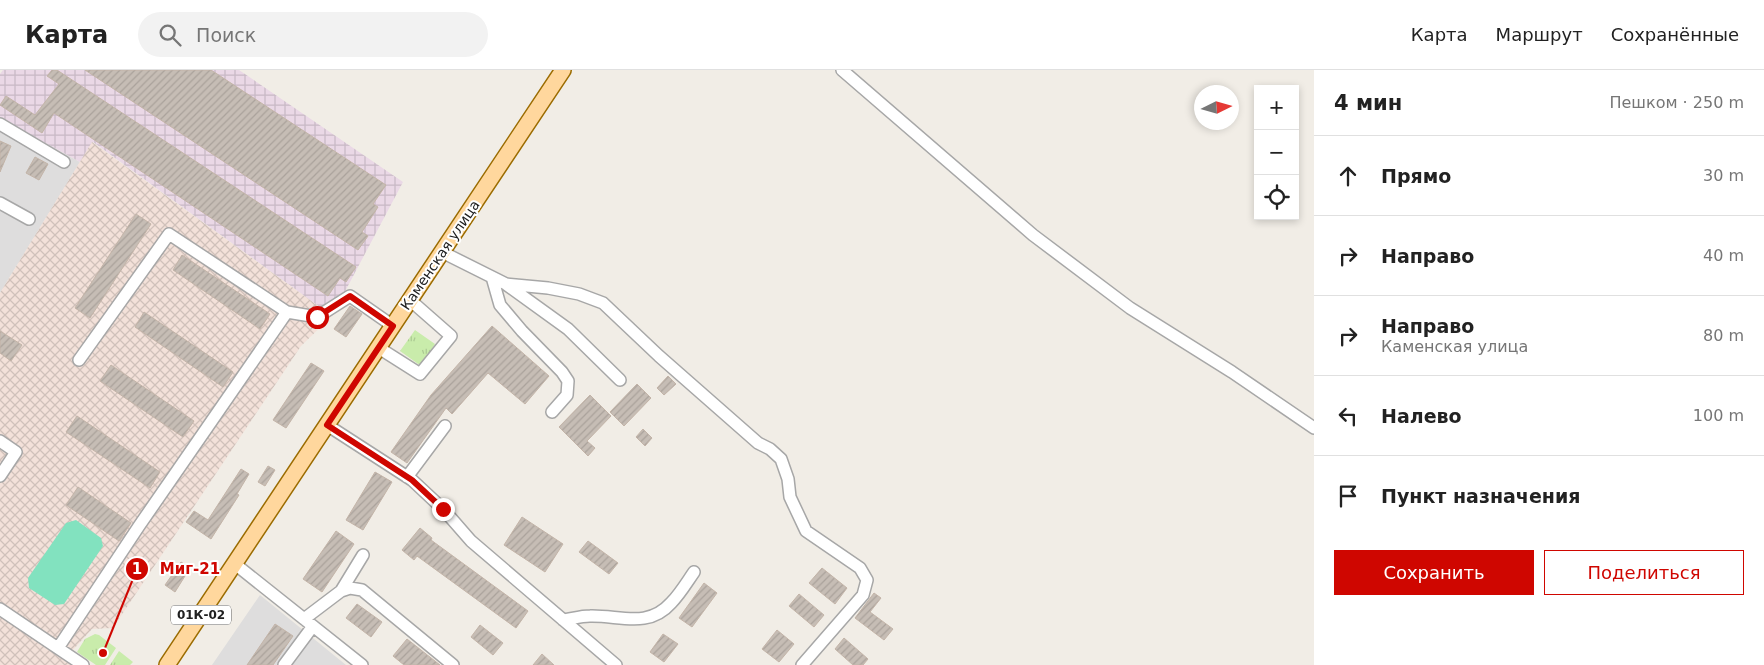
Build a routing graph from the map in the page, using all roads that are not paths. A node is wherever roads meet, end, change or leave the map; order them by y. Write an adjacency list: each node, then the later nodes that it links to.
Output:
1 (563, 70): 7 (main road, Каменская улица / 01К-02)
2 (842, 70): 19 (street)
3 (0, 124): 4 (street)
4 (64, 162)
5 (0, 203): 6 (street)
6 (30, 219)
7 (442, 252): 8 (street); 10 (main road, Каменская улица / 01К-02)
8 (492, 277): 9 (street); 16 (street)
9 (506, 284): 15 (street); 38 (street)
10 (410, 300): 12 (main road, Каменская улица / 01К-02); 13 (street)
11 (288, 312): 12 (street); 14 (street); 31 (street)
12 (393, 326): 13 (main road, Каменская улица / 01К-02)
13 (378, 348): 17 (main road, Каменская улица / 01К-02)
14 (79, 360)
15 (620, 380)
16 (552, 412)
17 (327, 425): 22 (street); 24 (main road, Каменская улица / 01К-02)
18 (445, 426): 22 (street)
19 (1314, 428)
20 (0, 440): 21 (street)
21 (0, 476)
22 (407, 477): 29 (street)
23 (364, 555): 26 (street)
24 (235, 564): 28 (street); 33 (main road, Каменская улица / 01К-02)
25 (694, 572): 29 (street)
26 (341, 591): 28 (street); 36 (street)
27 (0, 609): 31 (street)
28 (304, 618): 30 (street)
29 (562, 620): 37 (street)
30 (314, 626): 34 (street); 35 (street)
31 (58, 648): 32 (street)
32 (83, 665)
33 (167, 665)
34 (284, 665)
35 (362, 665)
36 (453, 665)
37 (616, 665)
38 (802, 665)

